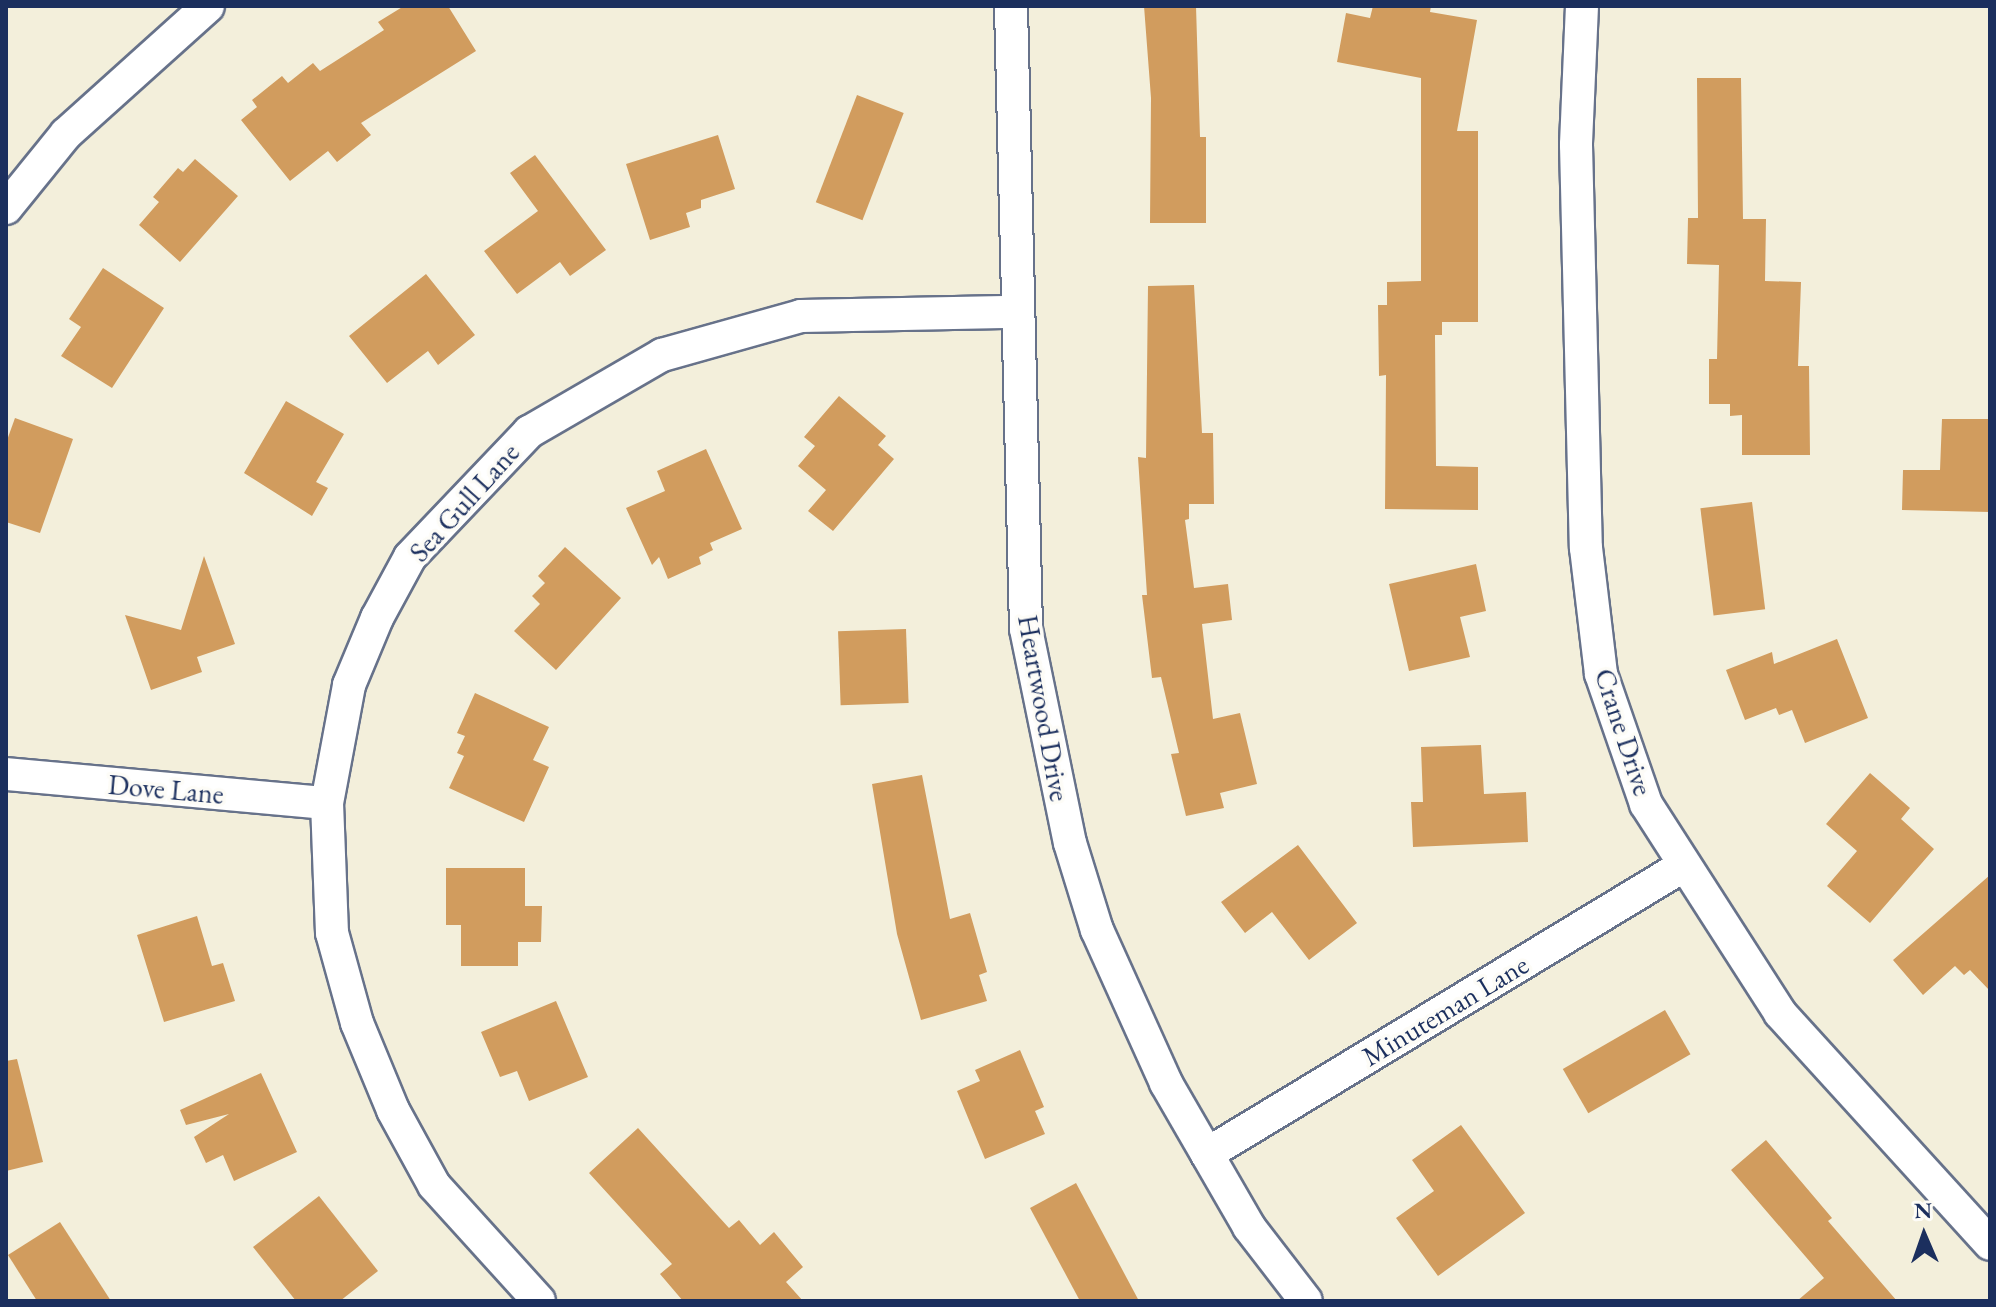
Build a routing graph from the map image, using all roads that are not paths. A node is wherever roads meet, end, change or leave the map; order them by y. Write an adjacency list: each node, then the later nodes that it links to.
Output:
1 (208, 6): 4 (street)
2 (1011, 6): 5 (street, Heartwood Drive)
3 (1582, 6): 8 (street, Crane Drive)
4 (6, 208)
5 (1017, 312): 7 (street, Sea Gull Lane); 9 (street, Heartwood Drive)
6 (6, 774): 7 (street, Dove Lane)
7 (327, 803): 11 (street, Sea Gull Lane)
8 (1683, 866): 9 (street, Minuteman Lane); 10 (street, Crane Drive)
9 (1207, 1154): 12 (street, Heartwood Drive)
10 (1990, 1244)
11 (539, 1301)
12 (1306, 1301)

